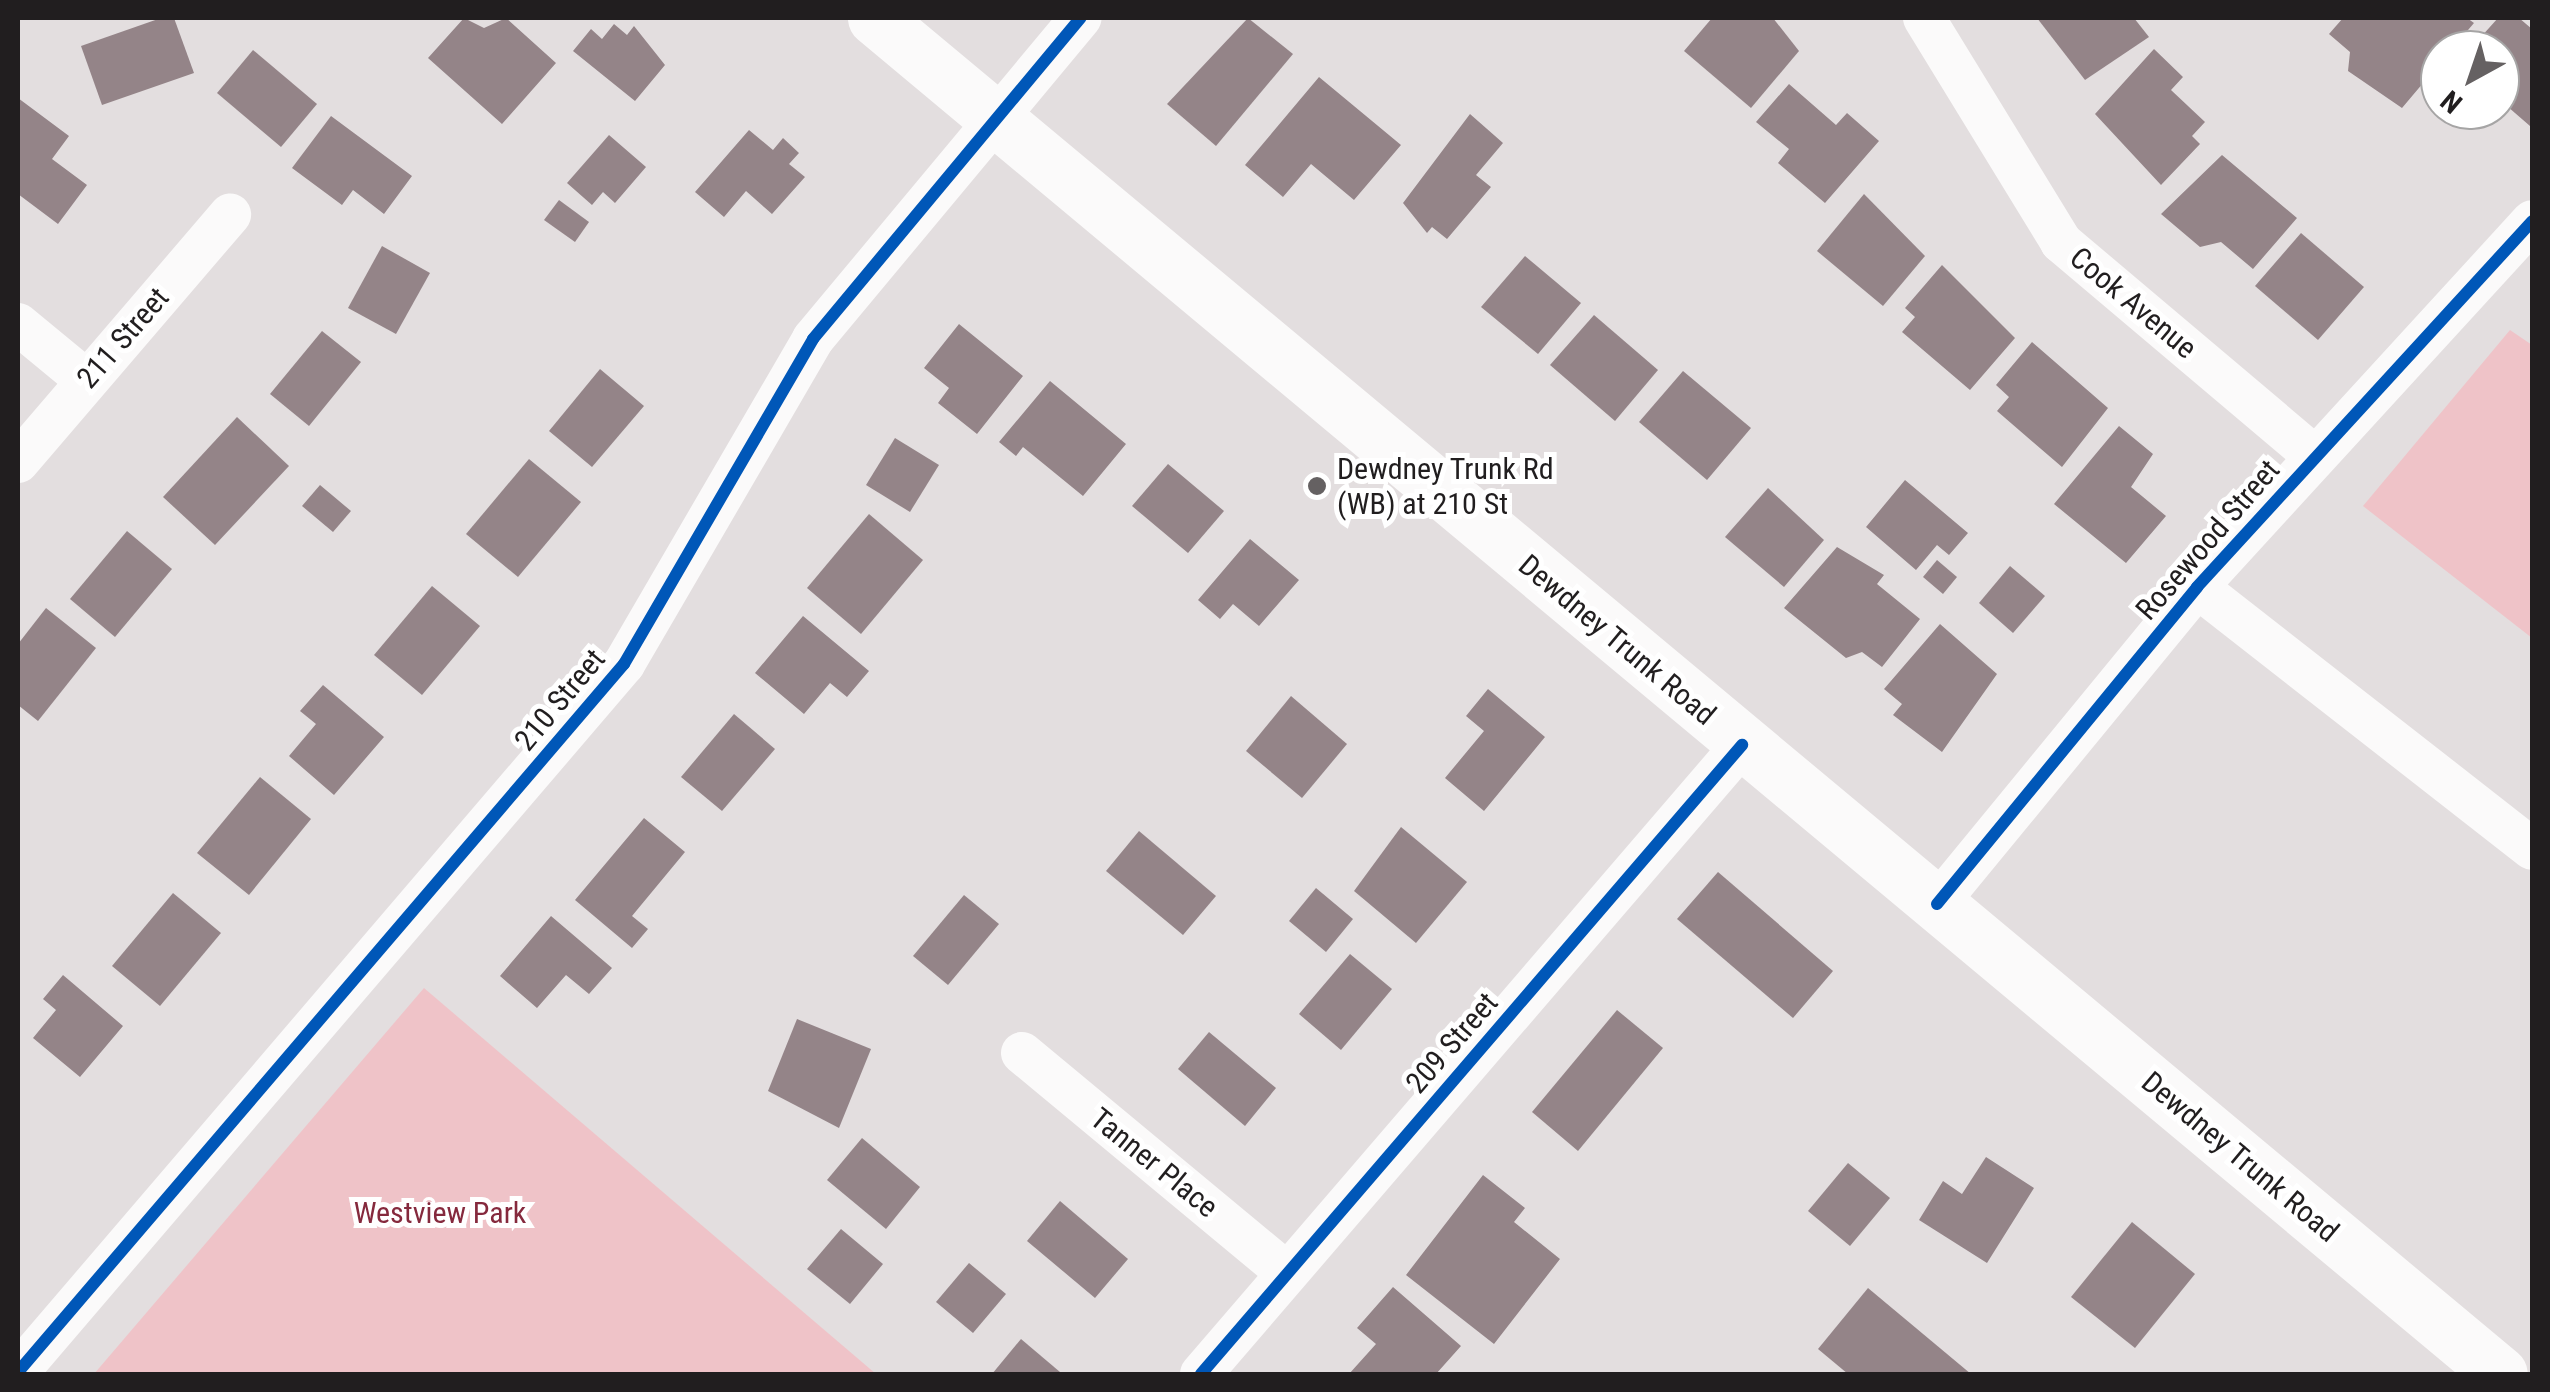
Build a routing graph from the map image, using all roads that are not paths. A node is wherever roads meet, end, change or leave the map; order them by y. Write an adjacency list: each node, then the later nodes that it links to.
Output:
1 (874, 18): 4 (main road, Dewdney Trunk Road)
2 (1080, 18): 4 (street, 210 Street)
3 (1924, 18): 9 (street, Cook Avenue)
4 (995, 118): 12 (main road, Dewdney Trunk Road); 17 (street, 210 Street)
5 (230, 215): 8 (street, 211 Street)
6 (2532, 221): 9 (street, Rosewood Street)
7 (18, 324): 8 (street)
8 (86, 380): 10 (street, 211 Street)
9 (2315, 457): 11 (street, Rosewood Street)
10 (18, 462)
11 (2198, 586): 13 (street); 14 (street, Rosewood Street)
12 (1742, 745): 14 (main road, Dewdney Trunk Road); 16 (street, 209 Street)
13 (2532, 849)
14 (1936, 904): 19 (main road, Dewdney Trunk Road)
15 (1022, 1053): 16 (street, Tanner Place)
16 (1287, 1273): 18 (street, 209 Street)
17 (19, 1366)
18 (1200, 1374)
19 (2500, 1374)

